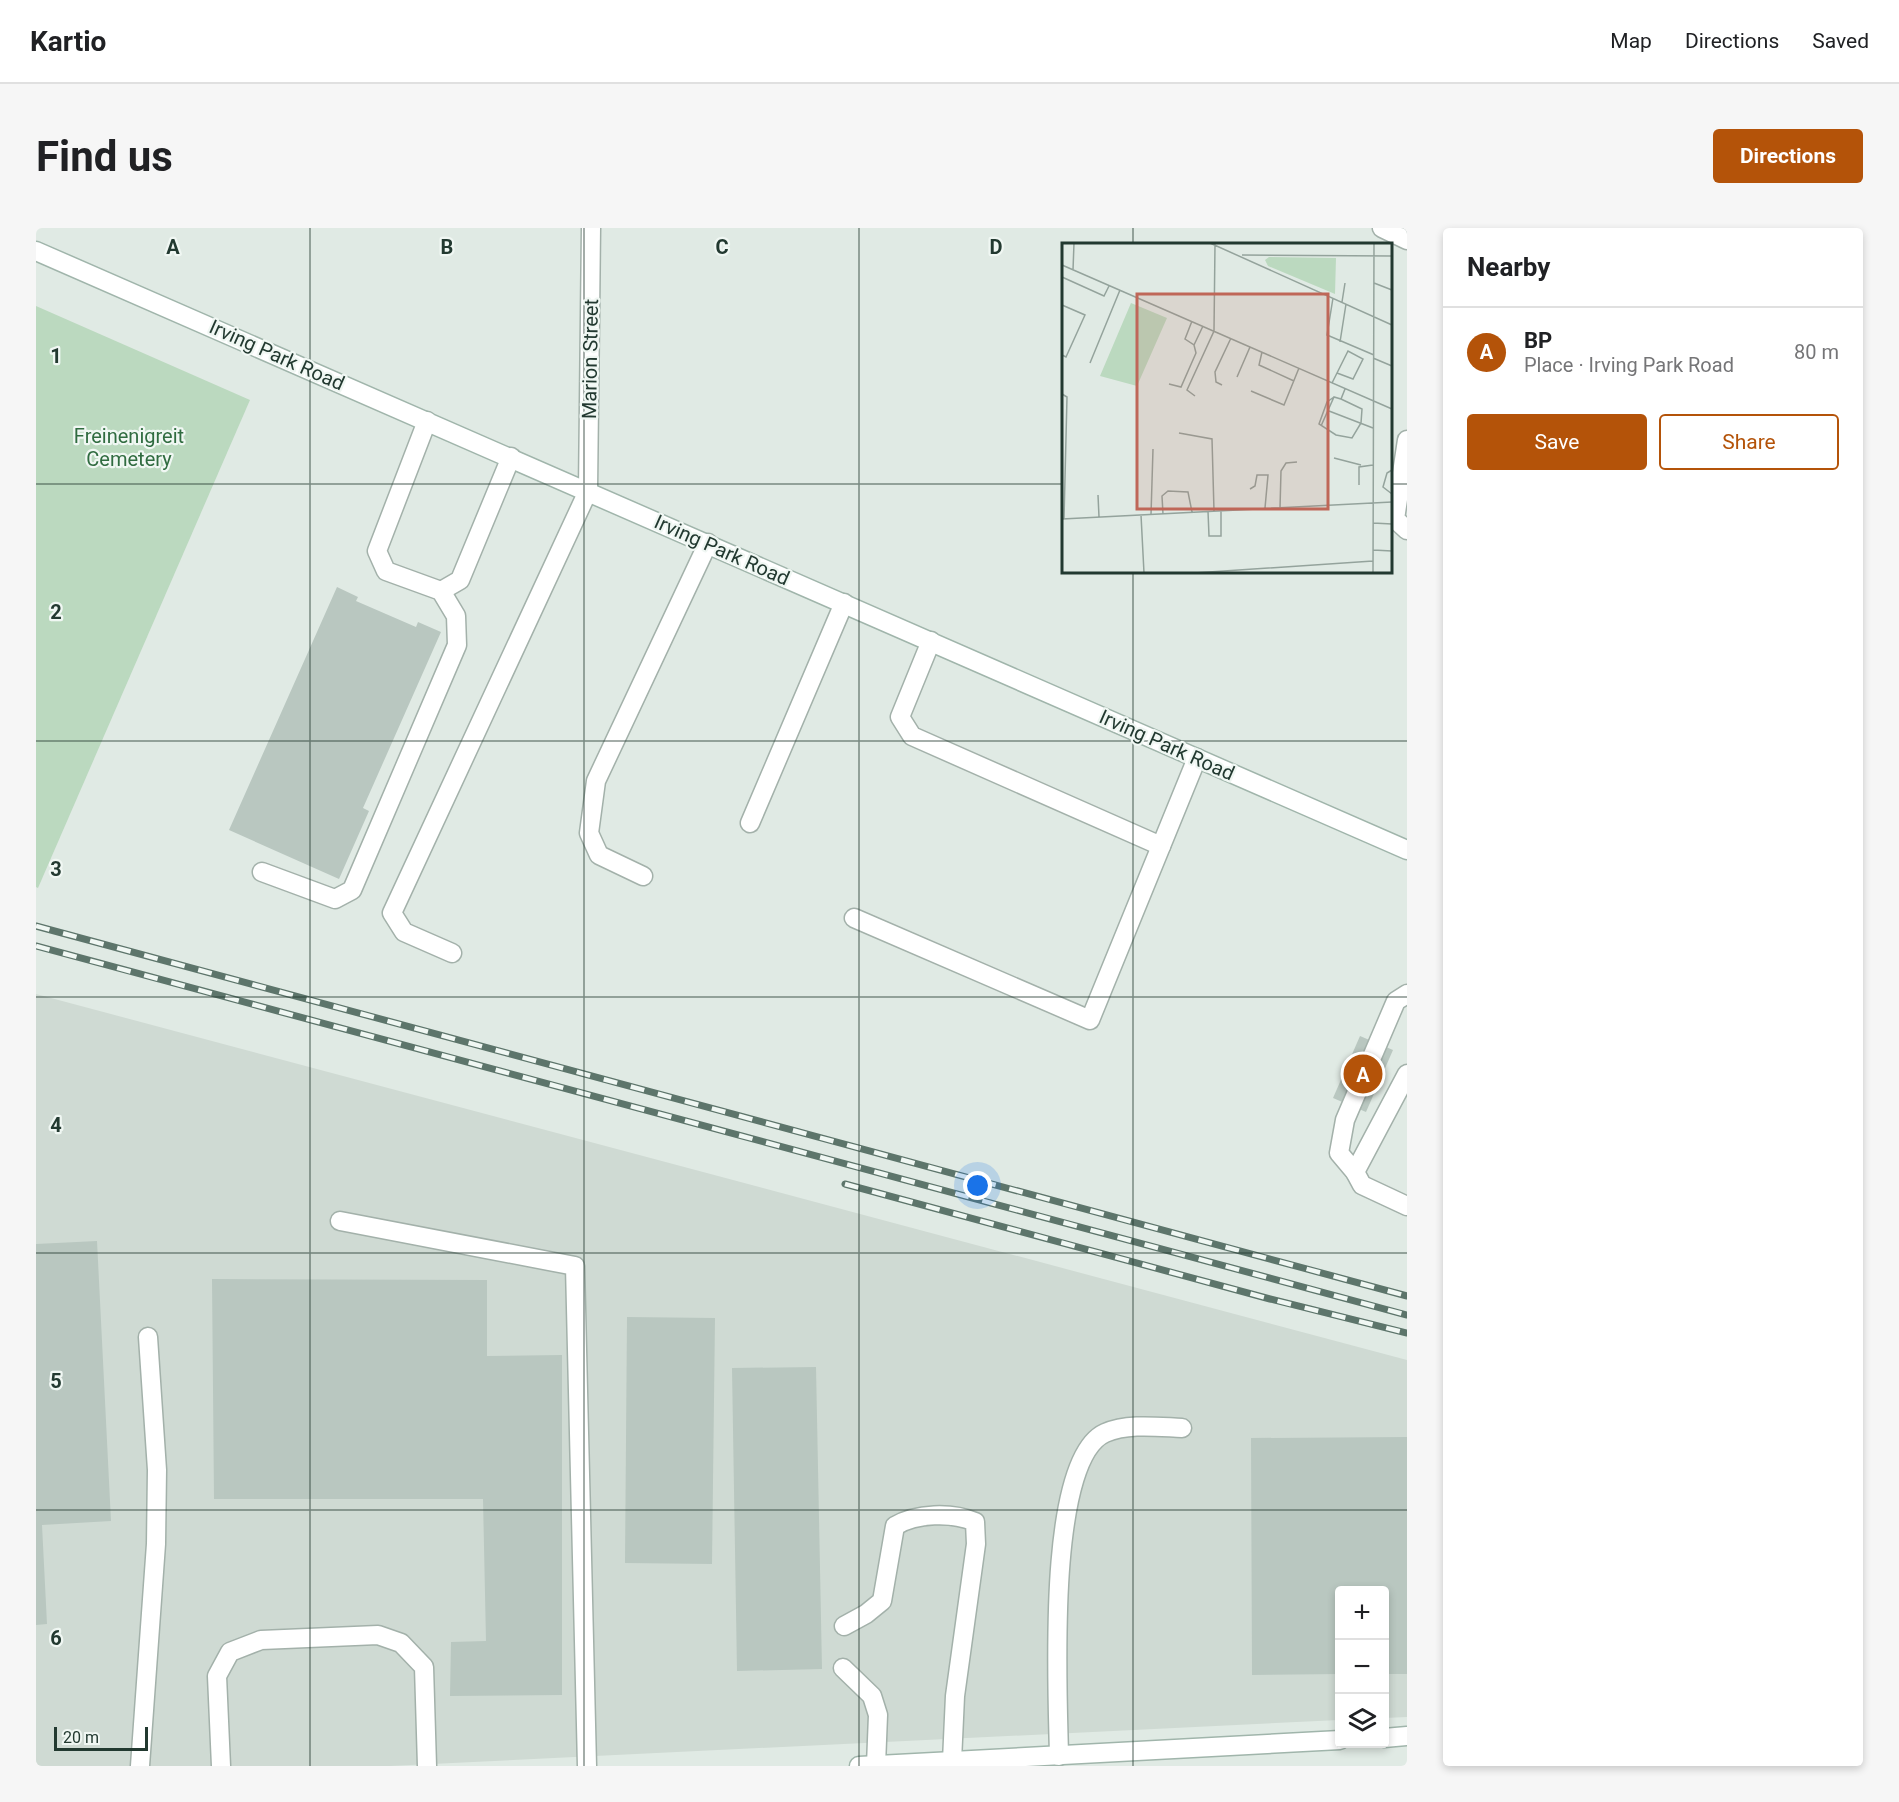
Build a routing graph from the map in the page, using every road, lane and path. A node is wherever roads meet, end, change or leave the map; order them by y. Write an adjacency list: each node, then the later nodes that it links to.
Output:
1 (591, 228): 8 (main road, Marion Street)
2 (1382, 228): 3 (main road)
3 (1407, 240)
4 (36, 251): 5 (main road, Irving Park Road)
5 (428, 421): 7 (main road, Irving Park Road); 11 (main road)
6 (1407, 440): 9 (main road)
7 (511, 457): 8 (main road, Irving Park Road); 11 (main road)
8 (588, 491): 10 (main road, Irving Park Road); 21 (main road)
9 (1407, 530)
10 (708, 543): 12 (main road, Irving Park Road); 19 (main road)
11 (441, 591): 18 (main road)
12 (844, 603): 13 (main road, Irving Park Road); 15 (main road)
13 (931, 641): 14 (main road, Irving Park Road); 16 (main road)
14 (1197, 758): 16 (main road); 17 (main road, Irving Park Road)
15 (750, 823)
16 (1161, 846): 20 (main road)
17 (1407, 850)
18 (262, 872)
19 (643, 876)
20 (854, 918)
21 (452, 953)
22 (1407, 994): 24 (main road)
23 (1407, 1074): 24 (main road)
24 (1355, 1172): 25 (main road)
25 (1407, 1206)
26 (340, 1221): 39 (main road)
27 (148, 1337): 36 (main road)
28 (1182, 1428): 34 (main road)
29 (844, 1626): 35 (main road)
30 (843, 1668): 40 (main road)
31 (1407, 1736): 32 (main road)
32 (1389, 1738)
33 (1335, 1740): 34 (main road)
34 (1059, 1756): 35 (main road)
35 (952, 1761): 40 (main road)
36 (140, 1766)
37 (221, 1766): 38 (main road)
38 (427, 1766)
39 (587, 1766)
40 (868, 1766)

